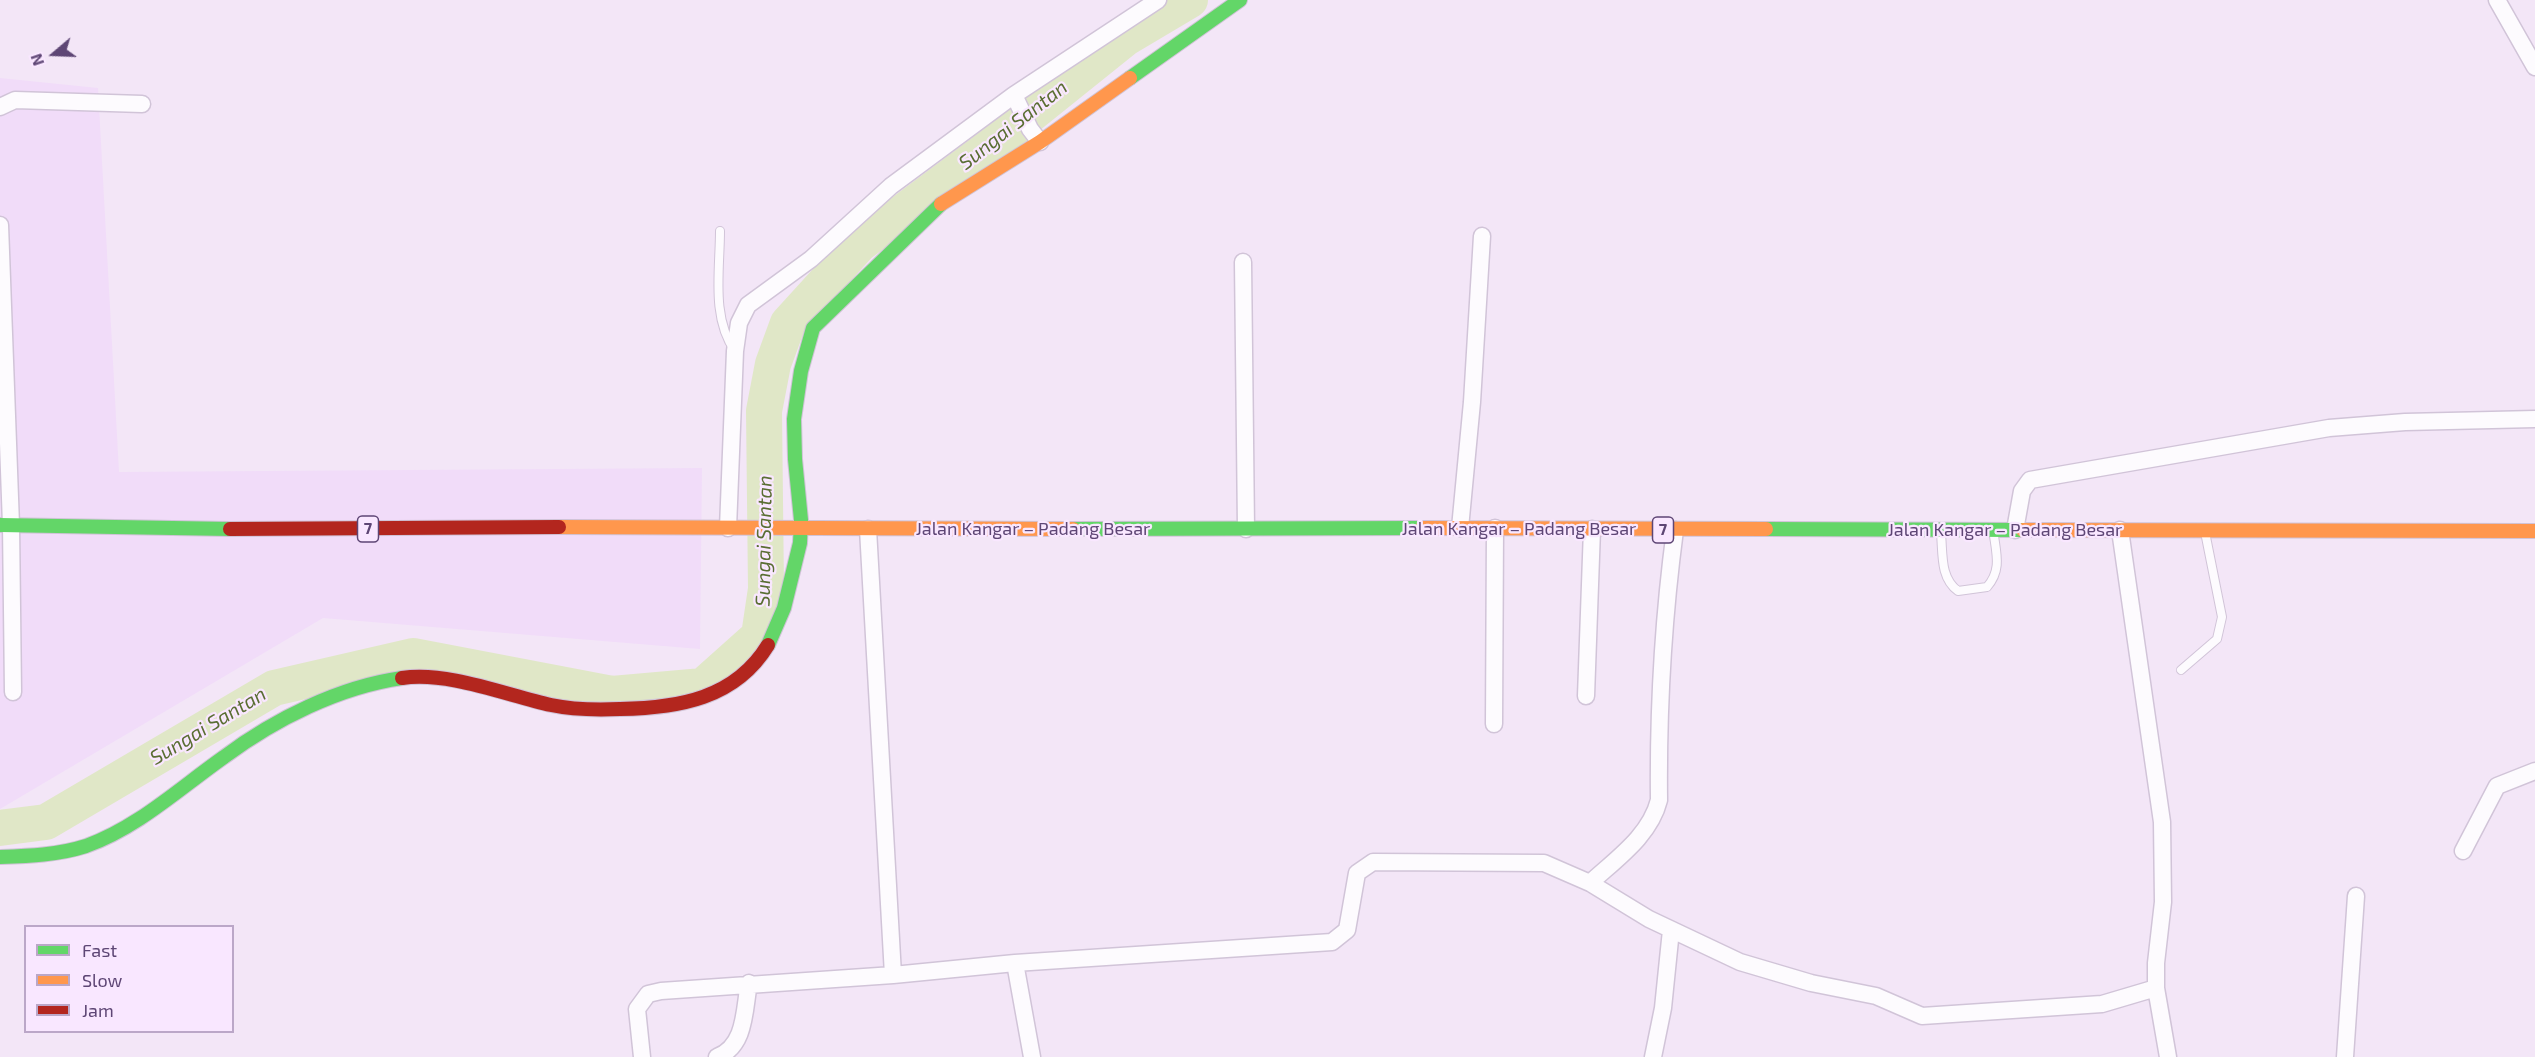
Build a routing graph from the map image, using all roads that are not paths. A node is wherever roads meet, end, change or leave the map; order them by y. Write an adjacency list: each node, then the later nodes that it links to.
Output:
1 (1158, 0): 5 (street)
2 (1240, 0): 8 (main road)
3 (2497, 0): 4 (street)
4 (2535, 67)
5 (1016, 100): 8 (street); 13 (street)
6 (142, 104): 7 (street)
7 (0, 107)
8 (1035, 136): 21 (main road)
9 (0, 225): 15 (street)
10 (720, 231): 13 (lane)
11 (1482, 236): 17 (street)
12 (1243, 262): 20 (street)
13 (735, 351): 16 (street)
14 (2535, 419): 26 (street)
15 (6, 525): 16 (main road, 7); 31 (street)
16 (732, 527): 21 (main road, 7)
17 (1460, 528): 18 (main road, Jalan Kangar – Padang Besar / 7); 20 (main road, Jalan Kangar – Padang Besar / 7)
18 (1495, 528): 22 (main road, Jalan Kangar – Padang Besar / 7); 33 (street)
19 (868, 529): 20 (main road, Jalan Kangar – Padang Besar / 7); 21 (main road, Jalan Kangar – Padang Besar / 7); 41 (street)
20 (1246, 529)
21 (796, 530): 36 (main road)
22 (1592, 530): 23 (main road, Jalan Kangar – Padang Besar / 7); 32 (street)
23 (1675, 530): 24 (main road, Jalan Kangar – Padang Besar / 7); 37 (street)
24 (1941, 530): 25 (main road, Jalan Kangar – Padang Besar / 7); 25 (lane)
25 (1993, 530): 26 (main road, Jalan Kangar – Padang Besar / 7)
26 (2015, 530): 27 (main road, Jalan Kangar – Padang Besar / 7)
27 (2120, 530): 28 (main road, Jalan Kangar – Padang Besar / 7); 43 (street)
28 (2204, 531): 29 (main road, Jalan Kangar – Padang Besar / 7); 30 (lane)
29 (2535, 531)
30 (2181, 670)
31 (13, 692)
32 (1586, 696)
33 (1494, 724)
34 (2535, 771): 35 (street)
35 (2463, 851)
36 (0, 856)
37 (1590, 883): 39 (street); 40 (street)
38 (2356, 896): 49 (street)
39 (1671, 930): 43 (street); 47 (street)
40 (1015, 963): 41 (street); 46 (street)
41 (893, 975): 42 (street)
42 (749, 983): 44 (street); 45 (street)
43 (2156, 988): 48 (street)
44 (642, 1057)
45 (717, 1057)
46 (1032, 1057)
47 (1653, 1057)
48 (2168, 1057)
49 (2345, 1057)

